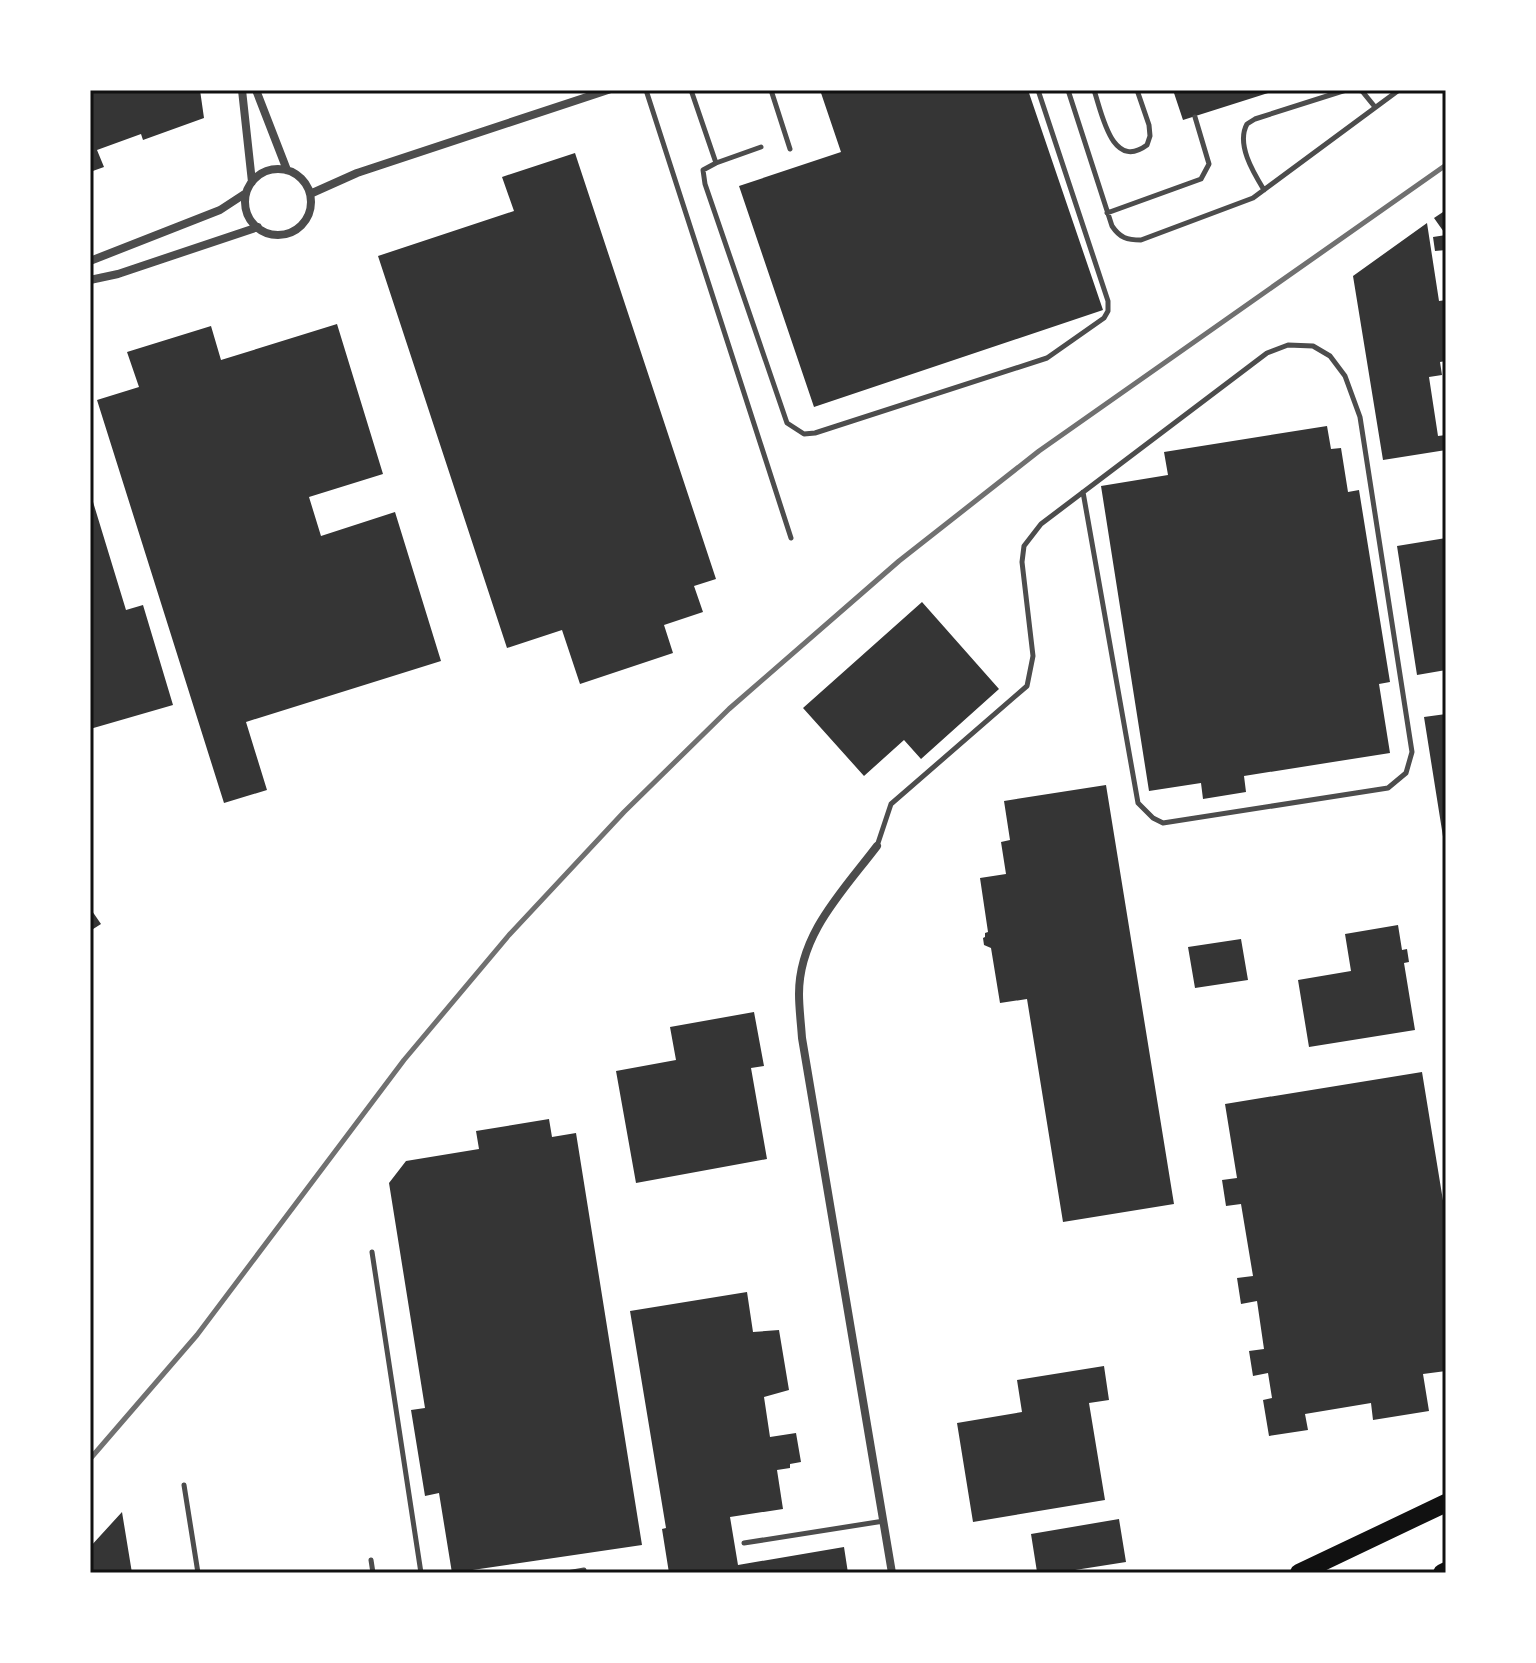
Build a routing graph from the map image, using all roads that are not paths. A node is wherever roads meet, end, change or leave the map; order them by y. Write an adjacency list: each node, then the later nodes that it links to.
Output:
1 (242, 90): 20 (street)
2 (256, 90): 19 (street)
3 (608, 90): 23 (street)
4 (646, 90): 29 (lane)
5 (691, 90): 18 (lane)
6 (771, 90): 17 (lane)
7 (1038, 90): 18 (lane)
8 (1068, 90): 24 (lane)
9 (1094, 90): 10 (lane)
10 (1137, 90)
11 (1346, 90): 21 (lane)
12 (1357, 90): 14 (lane)
13 (1399, 90): 14 (lane)
14 (1375, 107): 21 (lane)
15 (1195, 117): 24 (lane)
16 (761, 147): 18 (lane)
17 (790, 149)
18 (716, 163)
19 (287, 170): 20 (street); 23 (street)
20 (252, 182): 22 (street)
21 (1264, 190): 24 (lane)
22 (246, 193): 25 (street); 26 (street)
23 (310, 194): 25 (street)
24 (1107, 213)
25 (258, 227): 27 (street)
26 (90, 261)
27 (90, 280)
28 (1083, 492): 28 (lane); 30 (lane)
29 (791, 538)
30 (877, 846): 34 (street)
31 (372, 1252): 40 (lane)
32 (184, 1485): 38 (lane)
33 (1446, 1503): 43 (highway)
34 (884, 1521): 35 (lane); 42 (street)
35 (744, 1543)
36 (371, 1560): 39 (lane)
37 (584, 1570): 41 (lane)
38 (198, 1573)
39 (373, 1573)
40 (421, 1573)
41 (567, 1573)
42 (892, 1573)
43 (1299, 1573)

